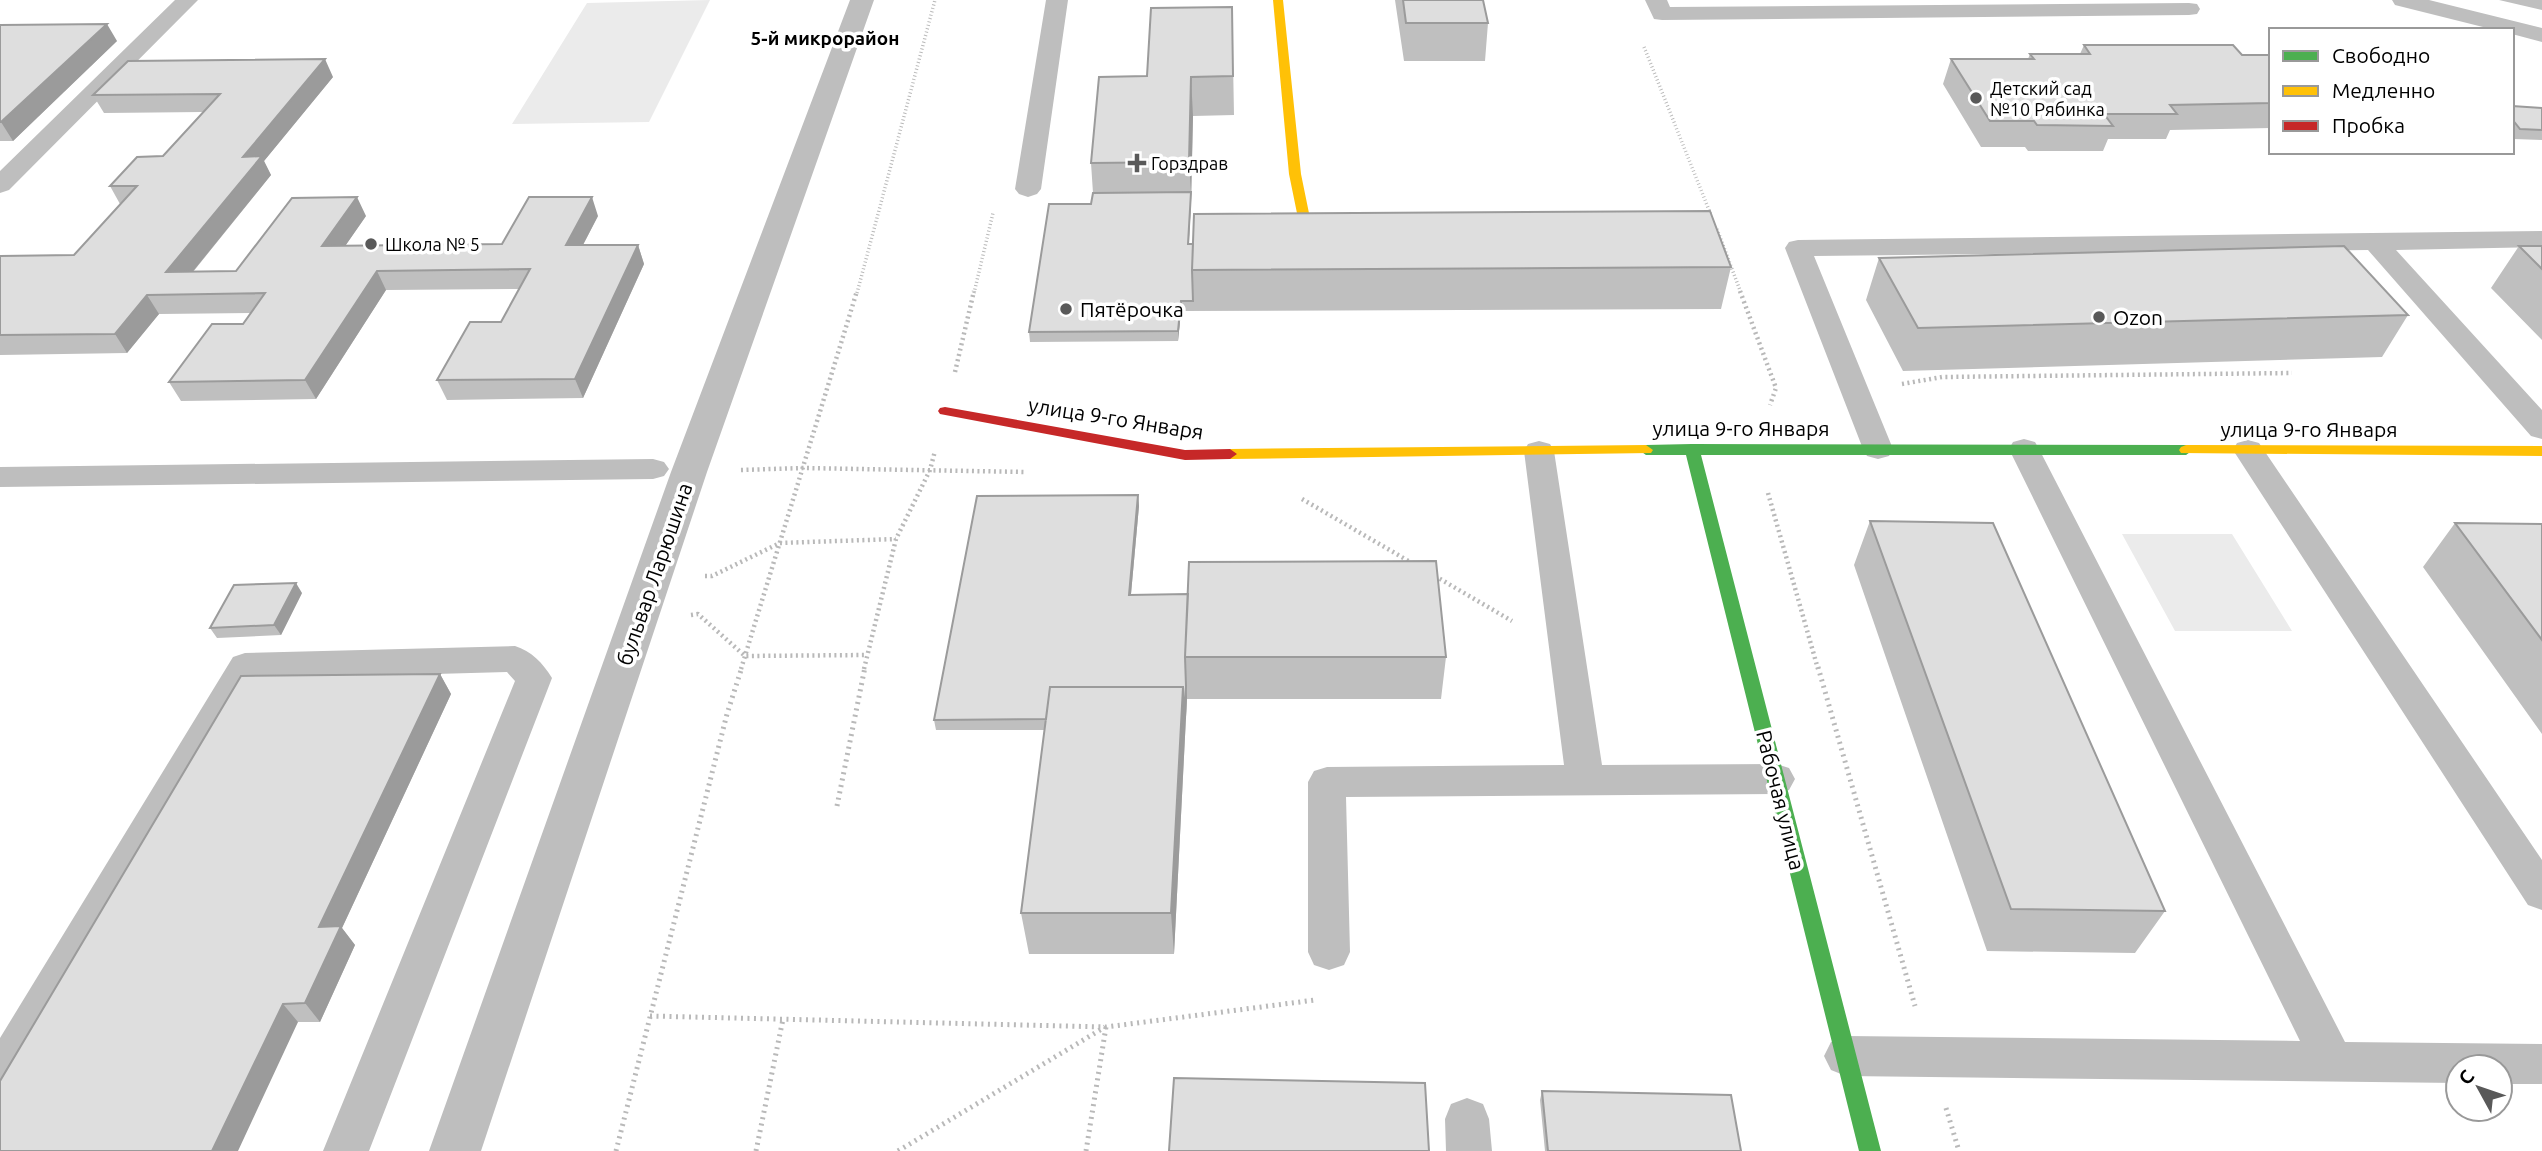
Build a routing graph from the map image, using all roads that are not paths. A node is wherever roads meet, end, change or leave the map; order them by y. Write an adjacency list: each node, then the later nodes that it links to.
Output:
1 (187, 0): 9 (lane)
2 (862, 0): 22 (street, бульвар Ларюшина)
3 (1057, 0): 10 (lane)
4 (1278, 0): 11 (street)
5 (2403, 0): 8 (lane)
6 (1659, 7): 7 (lane)
7 (2189, 9)
8 (2542, 35)
9 (0, 185)
10 (1028, 189)
11 (1305, 223)
12 (2542, 239): 13 (lane)
13 (2375, 243): 15 (lane); 17 (lane)
14 (945, 411): 20 (street, улица 9-го Января)
15 (2542, 429)
16 (1692, 449): 17 (street, улица 9-го Января); 20 (street, улица 9-го Января); 24 (street, Рабочая улица)
17 (1878, 449): 18 (street, улица 9-го Января)
18 (2024, 449): 19 (street, улица 9-го Января); 29 (lane)
19 (2248, 450): 21 (street, улица 9-го Января); 26 (lane)
20 (1539, 451): 25 (lane)
21 (2542, 451)
22 (671, 470): 23 (lane); 33 (street, бульвар Ларюшина)
23 (0, 477)
24 (1776, 779): 25 (lane); 28 (street, Рабочая улица)
25 (1586, 780): 27 (lane)
26 (2542, 893)
27 (1329, 952)
28 (1846, 1056): 29 (lane); 34 (street, Рабочая улица)
29 (2333, 1062): 30 (lane)
30 (2542, 1064)
31 (0, 1078): 32 (lane)
32 (346, 1151)
33 (455, 1151)
34 (1870, 1151)

